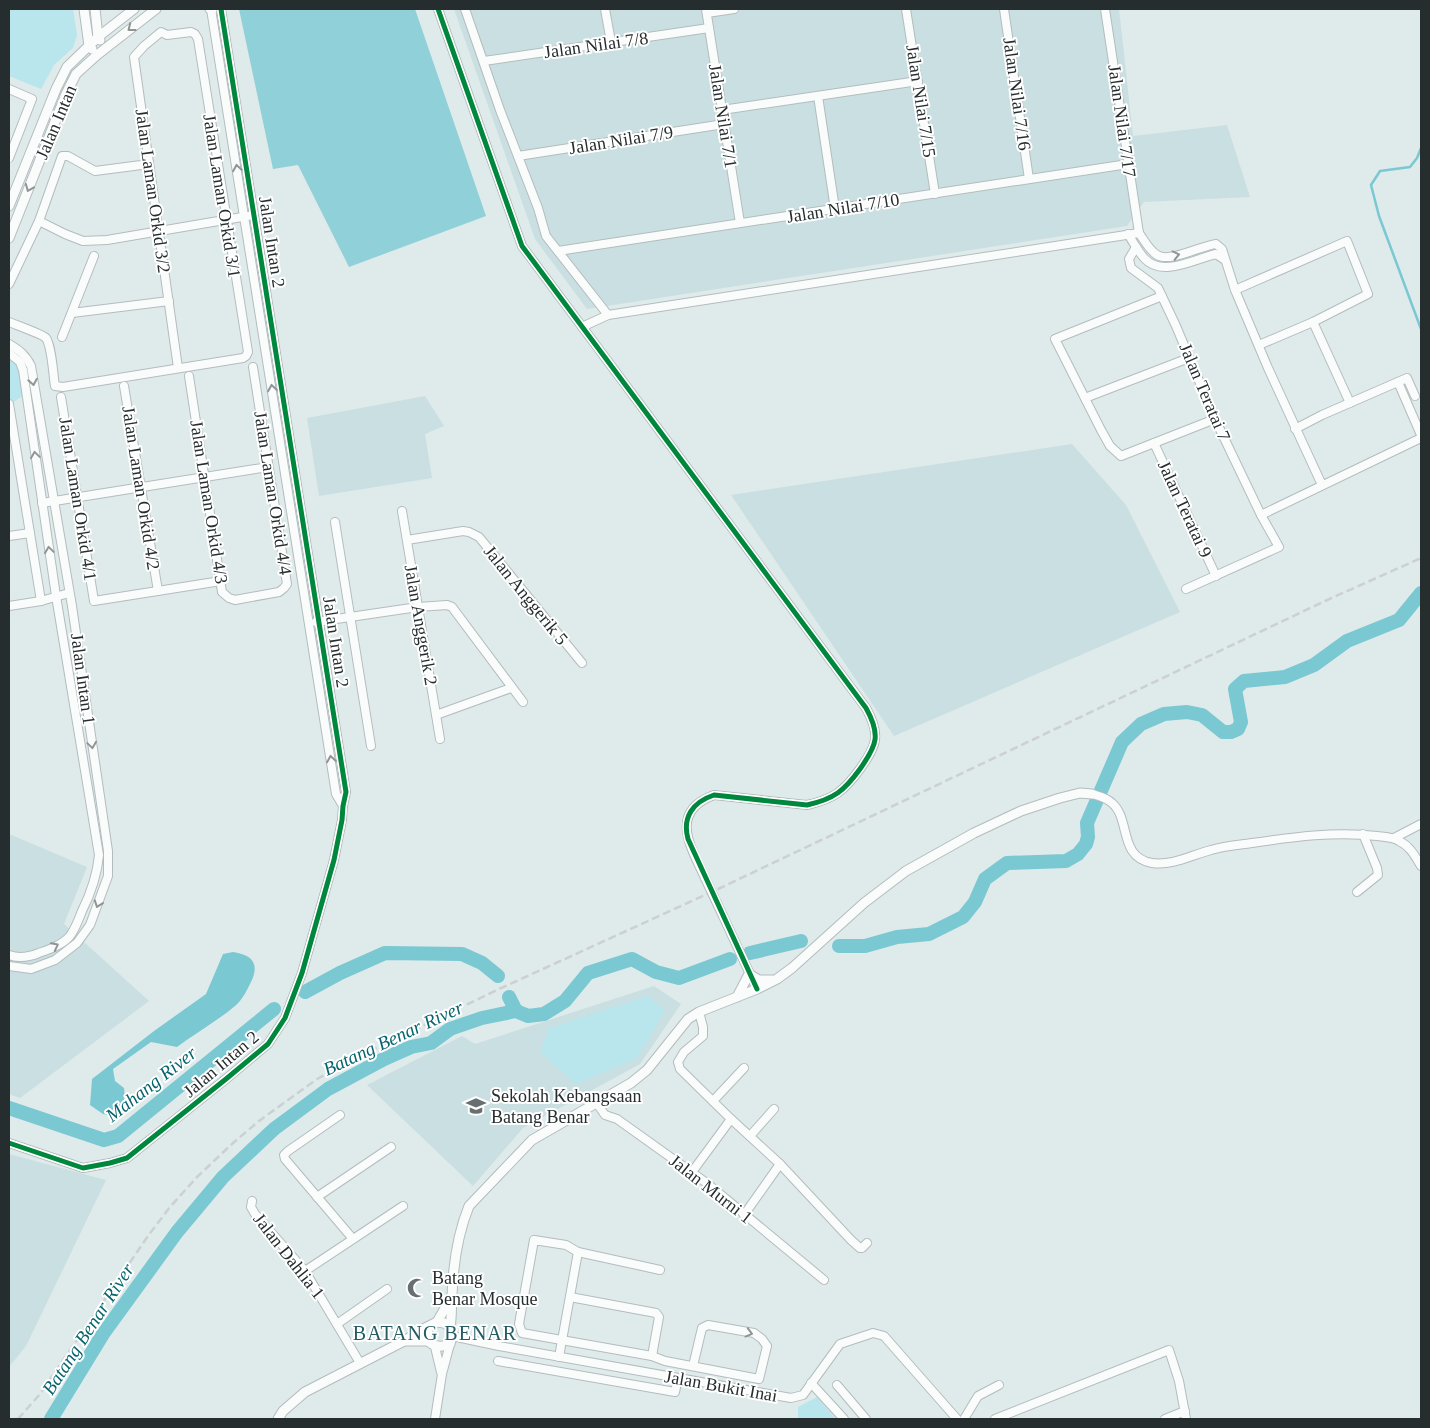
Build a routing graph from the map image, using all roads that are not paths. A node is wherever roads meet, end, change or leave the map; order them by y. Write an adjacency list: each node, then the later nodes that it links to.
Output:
1 (84, 9): 18 (street)
2 (94, 9): 16 (street)
3 (134, 9): 16 (street, Jalan Intan)
4 (156, 9): 19 (street, Jalan Intan, one-way to 19)
5 (214, 9): 35 (street, Jalan Intan 2); 36 (street, Jalan Intan 2, one-way to 5)
6 (438, 9): 56 (street)
7 (465, 9): 21 (street)
8 (605, 9): 17 (street)
9 (734, 9): 13 (street)
10 (906, 9): 22 (street, Jalan Nilai 7/15)
11 (1004, 9): 31 (street, Jalan Nilai 7/16)
12 (1105, 9): 30 (street, Jalan Nilai 7/17)
13 (706, 11): 14 (street, Jalan Nilai 7/1)
14 (709, 28): 17 (street, Jalan Nilai 7/8); 25 (street, Jalan Nilai 7/1)
15 (167, 35): 29 (street, Jalan Laman Orkid 3/2); 37 (street, Jalan Laman Orkid 3/1)
16 (98, 38): 18 (street, Jalan Intan); 19 (street)
17 (610, 42): 21 (street, Jalan Nilai 7/8)
18 (89, 46): 20 (street); 33 (street, Jalan Intan)
19 (106, 48): 20 (street, Jalan Intan)
20 (97, 55): 43 (street, Jalan Intan, one-way to 43)
21 (484, 61): 27 (street)
22 (918, 81): 24 (street); 32 (street, Jalan Nilai 7/15)
23 (9, 89): 28 (street)
24 (818, 96): 25 (street); 34 (street)
25 (722, 110): 26 (street, Jalan Nilai 7/1)
26 (724, 124): 27 (street, Jalan Nilai 7/9); 39 (street, Jalan Nilai 7/1)
27 (518, 156): 45 (street)
28 (9, 158)
29 (149, 164): 38 (street); 40 (street, Jalan Laman Orkid 3/2)
30 (1128, 164): 31 (street, Jalan Nilai 7/10); 41 (street, Jalan Nilai 7/17)
31 (1029, 179): 32 (street, Jalan Nilai 7/10)
32 (935, 194): 34 (street, Jalan Nilai 7/10)
33 (9, 206)
34 (835, 209): 39 (street, Jalan Nilai 7/10)
35 (254, 215): 36 (street); 102 (street, Jalan Intan 2)
36 (245, 216): 37 (street); 103 (street, Jalan Intan 2, one-way to 36)
37 (227, 220): 40 (street); 63 (street, Jalan Laman Orkid 3/1)
38 (39, 222): 40 (street); 48 (street)
39 (740, 223): 45 (street, Jalan Nilai 7/10)
40 (159, 232): 51 (street, Jalan Laman Orkid 3/2)
41 (1139, 233): 42 (street); 47 (street, one-way to 47)
42 (1128, 234): 44 (street); 53 (street)
43 (9, 238)
44 (1136, 247): 47 (street); 50 (street, Jalan Teratai 7)
45 (558, 251): 53 (street)
46 (94, 256): 52 (street)
47 (1226, 260): 49 (street)
48 (9, 284)
49 (1236, 290): 55 (street); 59 (street)
50 (1162, 296): 61 (street, Jalan Teratai 7); 69 (street)
51 (169, 301): 52 (street); 63 (street, Jalan Laman Orkid 3/2)
52 (72, 313): 57 (street)
53 (608, 315): 56 (street)
54 (9, 322): 63 (street, Jalan Laman Orkid 3/1)
55 (1313, 322): 59 (street); 70 (street)
56 (582, 327): 119 (street, bridge)
57 (62, 337)
58 (9, 344): 83 (street, Jalan Intan 1, one-way to 83)
59 (1259, 345): 73 (street)
60 (9, 353): 84 (street, Jalan Intan 1, one-way to 60)
61 (1189, 358): 69 (street); 72 (street, Jalan Teratai 7)
62 (253, 367): 78 (street, Jalan Laman Orkid 4/4)
63 (178, 368)
64 (188, 376): 79 (street, Jalan Laman Orkid 4/3)
65 (1398, 382): 67 (street); 70 (street); 74 (street)
66 (124, 386): 81 (street, Jalan Laman Orkid 4/2)
67 (1415, 396)
68 (61, 397): 82 (street, Jalan Laman Orkid 4/1)
69 (1085, 398): 75 (street)
70 (1350, 403): 73 (street)
71 (9, 404): 76 (street)
72 (1215, 419): 75 (street); 86 (street, Jalan Teratai 7)
73 (1295, 429): 80 (street)
74 (1421, 437): 80 (street)
75 (1154, 443): 91 (street, Jalan Teratai 9)
76 (18, 462): 77 (street); 88 (street)
77 (9, 464)
78 (268, 467): 79 (street); 97 (street, Jalan Laman Orkid 4/4)
79 (205, 477): 81 (street); 92 (street, Jalan Laman Orkid 4/3)
80 (1322, 485): 86 (street)
81 (141, 488): 82 (street); 94 (street, Jalan Laman Orkid 4/2)
82 (78, 498): 83 (street); 94 (street, Jalan Laman Orkid 4/1)
83 (54, 502): 84 (street); 95 (street, Jalan Intan 1)
84 (42, 503): 96 (street, Jalan Intan 1, one-way to 84)
85 (402, 511): 90 (street, Jalan Anggerik 2)
86 (1261, 514): 91 (street, Jalan Teratai 7)
87 (335, 522): 101 (street)
88 (30, 533): 89 (street); 98 (street)
89 (9, 536)
90 (407, 540): 100 (street, Jalan Anggerik 2); 104 (street, Jalan Anggerik 5)
91 (1216, 576): 93 (street)
92 (221, 581): 94 (street); 97 (street, Jalan Laman Orkid 4/3)
93 (1186, 589)
94 (158, 591)
95 (69, 593): 96 (street); 118 (street, Jalan Intan 1, one-way to 118)
96 (56, 596): 98 (street); 117 (street, Jalan Intan 1, one-way to 96)
97 (256, 596)
98 (41, 601): 99 (street)
99 (9, 606)
100 (418, 607): 101 (street); 105 (street); 107 (street, Jalan Anggerik 2)
101 (350, 618): 102 (street); 109 (street)
102 (319, 622): 103 (street); 111 (street, Jalan Intan 2)
103 (309, 623): 111 (street, Jalan Intan 2, one-way to 103)
104 (582, 663)
105 (511, 688): 106 (street); 107 (street)
106 (522, 702)
107 (436, 715): 108 (street, Jalan Anggerik 2)
108 (440, 740)
109 (371, 746)
110 (1092, 794): 113 (street); 120 (street)
111 (343, 806): 131 (street, Jalan Intan 2)
112 (1421, 824): 114 (street)
113 (1363, 834): 114 (street); 116 (street)
114 (1394, 838): 115 (street)
115 (1421, 866)
116 (1357, 892)
117 (9, 955)
118 (9, 966)
119 (749, 974): 120 (street); 121 (street); 122 (street)
120 (777, 979): 121 (street)
121 (757, 989): 122 (street)
122 (736, 998): 123 (street)
123 (699, 1012): 125 (street); 126 (street)
124 (744, 1068): 126 (street)
125 (596, 1102): 134 (street, Jalan Murni 1); 146 (street)
126 (713, 1102): 129 (street)
127 (774, 1109): 130 (street)
128 (340, 1115): 135 (street)
129 (731, 1119): 130 (street); 134 (street)
130 (750, 1136): 133 (street)
131 (9, 1143)
132 (391, 1148): 135 (street)
133 (780, 1164): 138 (street); 140 (street)
134 (692, 1172): 138 (street, Jalan Murni 1)
135 (317, 1197): 139 (street)
136 (252, 1201): 143 (street, Jalan Dahlia 1)
137 (403, 1206): 139 (street)
138 (744, 1215): 144 (street, Jalan Murni 1)
139 (354, 1238): 143 (street)
140 (867, 1243)
141 (578, 1252): 142 (street); 147 (street); 151 (street)
142 (660, 1270)
143 (305, 1271): 148 (street, Jalan Dahlia 1)
144 (824, 1280)
145 (387, 1289): 148 (street)
146 (452, 1296): 149 (street); 150 (street)
147 (570, 1297): 151 (street); 154 (street)
148 (337, 1324): 157 (street, Jalan Dahlia 1)
149 (434, 1324): 150 (street); 152 (street); 153 (street)
150 (451, 1336): 153 (street); 155 (street, Jalan Bukit Inai); 159 (street)
151 (562, 1340): 154 (street); 155 (street)
152 (404, 1341): 153 (street); 157 (street)
153 (431, 1344): 159 (street)
154 (652, 1356): 158 (street)
155 (559, 1357): 160 (street, Jalan Bukit Inai)
156 (498, 1361): 160 (street)
157 (360, 1363): 165 (street)
158 (694, 1366): 158 (street, one-way to 158)
159 (442, 1374): 166 (street)
160 (678, 1378): 161 (street, Jalan Bukit Inai)
161 (811, 1383): 167 (street); 169 (street, Jalan Bukit Inai)
162 (837, 1385): 168 (street)
163 (999, 1385): 170 (street)
164 (1186, 1415): 171 (street); 172 (street)
165 (278, 1419)
166 (435, 1419)
167 (844, 1419)
168 (866, 1419)
169 (957, 1419)
170 (964, 1419)
171 (995, 1419)
172 (1166, 1419)

